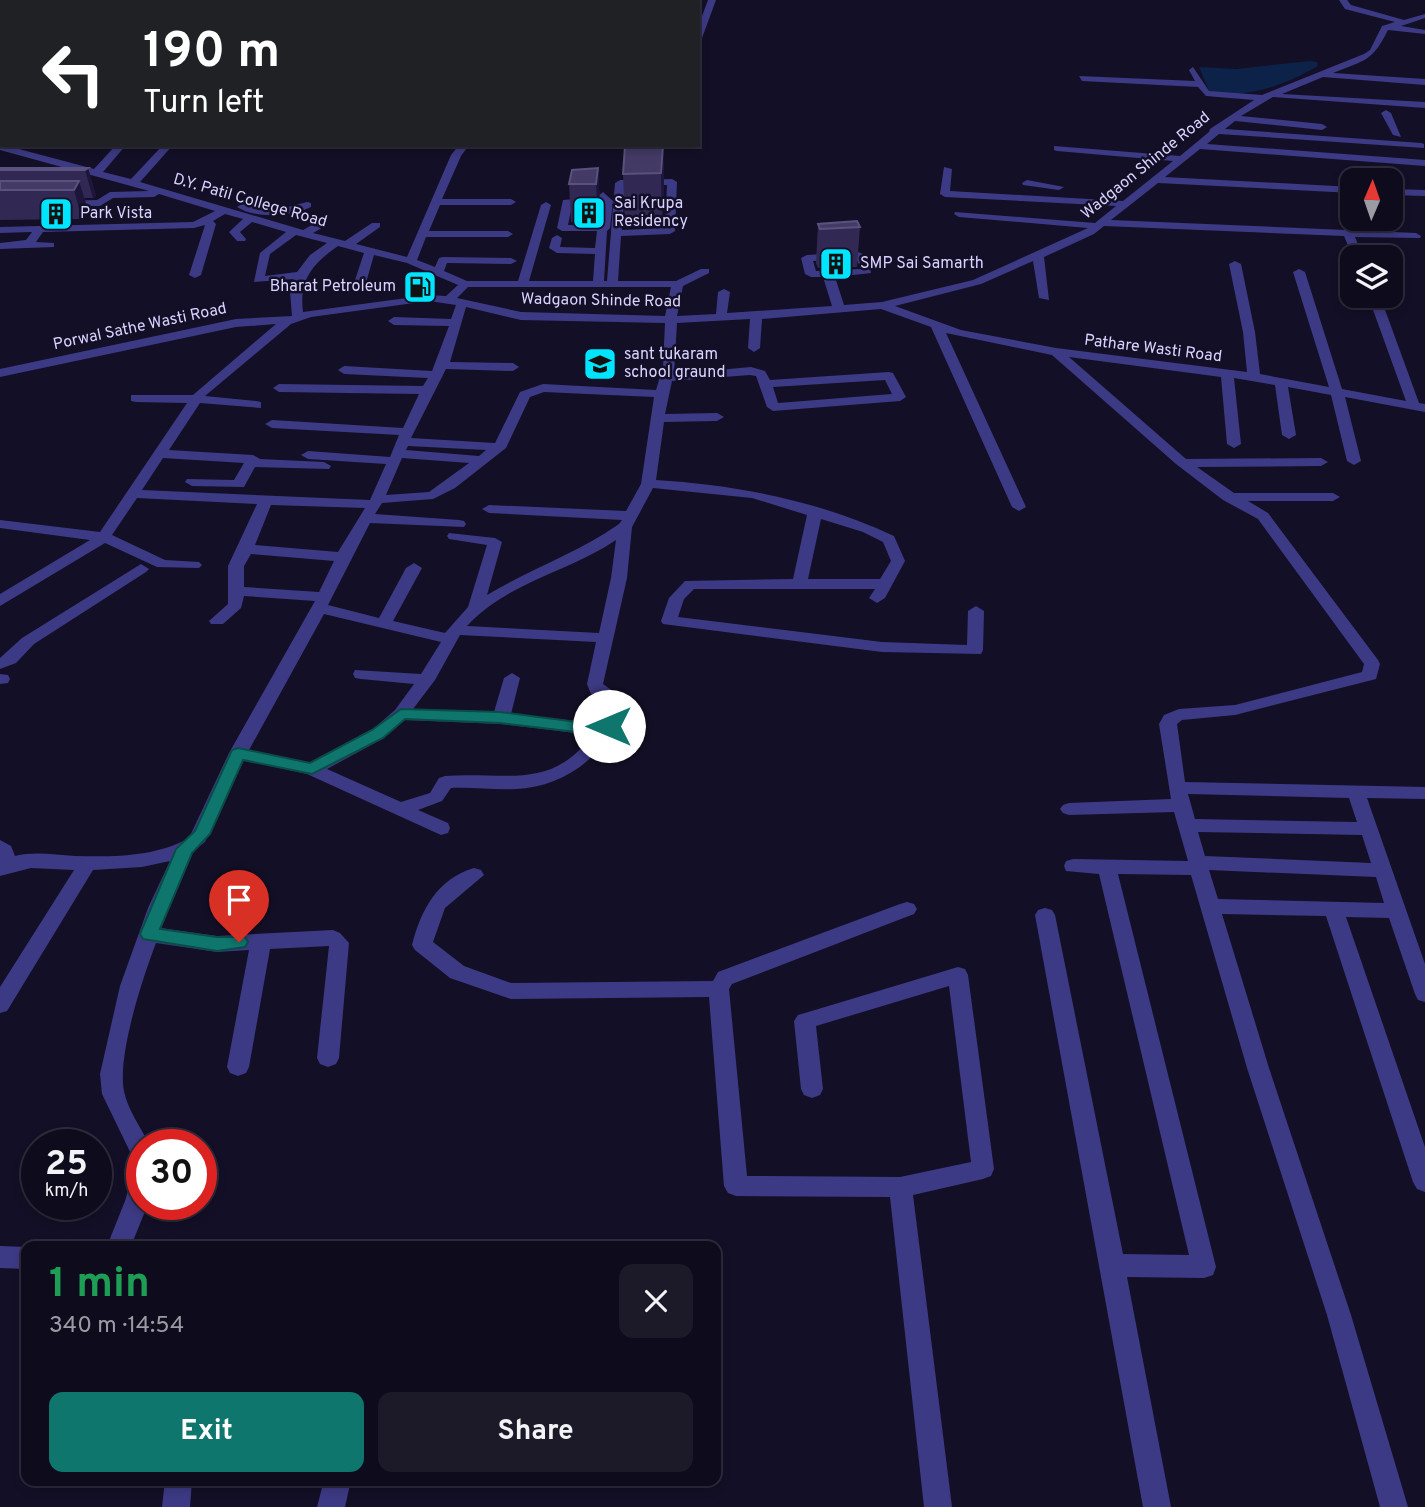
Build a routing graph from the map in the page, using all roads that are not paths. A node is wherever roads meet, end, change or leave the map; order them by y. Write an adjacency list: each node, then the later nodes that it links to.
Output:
1 (712, 0): 8 (street)
2 (1343, 0): 4 (street)
3 (1374, 4): 4 (street)
4 (1358, 10): 6 (street)
5 (1425, 16): 6 (street)
6 (1403, 22): 7 (street)
7 (1389, 27): 9 (street); 11 (street, Wadgaon Shinde Road)
8 (700, 33)
9 (1425, 33)
10 (1193, 70): 14 (street)
11 (1323, 74): 13 (street); 15 (street, Wadgaon Shinde Road)
12 (1082, 78): 14 (street)
13 (1425, 82)
14 (1200, 84): 15 (street)
15 (1267, 97): 17 (street); 19 (street, Wadgaon Shinde Road)
16 (1420, 104): 17 (street); 20 (street)
17 (1311, 112): 19 (street); 21 (street)
18 (1386, 113): 24 (street)
19 (1232, 118): 23 (street, Wadgaon Shinde Road)
20 (1425, 119)
21 (1331, 128)
22 (1344, 129): 24 (street)
23 (1213, 131): 25 (street); 26 (street, Wadgaon Shinde Road)
24 (1398, 135): 25 (street)
25 (1423, 142)
26 (1196, 146): 32 (street, Wadgaon Shinde Road); 33 (street)
27 (0, 147): 35 (street, D.Y. Patil College Road)
28 (119, 147): 35 (street)
29 (166, 147): 37 (street)
30 (463, 147): 45 (street)
31 (1057, 148): 32 (street)
32 (1181, 159): 36 (street, Wadgaon Shinde Road)
33 (1425, 163)
34 (947, 169): 47 (street)
35 (96, 173): 37 (street, D.Y. Patil College Road)
36 (1158, 180): 40 (street); 47 (street, Wadgaon Shinde Road)
37 (134, 183): 41 (street, D.Y. Patil College Road)
38 (1027, 184): 39 (street)
39 (1059, 187)
40 (1340, 189)
41 (163, 192): 44 (street); 50 (street, D.Y. Patil College Road)
42 (1404, 193): 43 (street)
43 (1423, 195)
44 (53, 200)
45 (438, 202): 46 (street); 63 (street)
46 (511, 202)
47 (1127, 204): 56 (street, Wadgaon Shinde Road)
48 (307, 205): 50 (street)
49 (547, 205): 87 (street)
50 (226, 208): 52 (street, D.Y. Patil College Road); 53 (street)
51 (959, 214): 56 (street)
52 (250, 218): 60 (street, D.Y. Patil College Road); 67 (street)
53 (206, 221): 57 (street); 83 (street)
54 (323, 223): 60 (street)
55 (376, 225): 68 (street)
56 (1101, 225): 62 (street); 75 (street, Wadgaon Shinde Road)
57 (40, 229): 59 (street); 69 (street)
58 (602, 229): 58 (street); 74 (street)
59 (0, 230)
60 (299, 233): 68 (street, D.Y. Patil College Road); 84 (street)
61 (617, 233): 61 (street); 89 (street)
62 (1348, 233): 65 (street); 71 (street)
63 (424, 234): 64 (street); 76 (street)
64 (508, 234)
65 (1416, 236)
66 (556, 238): 74 (street)
67 (240, 239)
68 (341, 244): 73 (street, D.Y. Patil College Road); 84 (street)
69 (24, 245): 70 (street); 72 (street)
70 (50, 245)
71 (1353, 245)
72 (0, 246)
73 (370, 251): 76 (street, D.Y. Patil College Road); 90 (street)
74 (600, 251): 88 (street)
75 (1038, 255): 92 (street); 94 (street, Wadgaon Shinde Road)
76 (411, 261): 80 (street, D.Y. Patil College Road)
77 (511, 261): 80 (street)
78 (1235, 264): 111 (street)
79 (705, 271): 86 (street)
80 (438, 272): 85 (street, D.Y. Patil College Road)
81 (1298, 272): 118 (street)
82 (828, 274): 82 (street); 96 (street)
83 (195, 275)
84 (300, 275): 99 (street)
85 (465, 284): 87 (street); 93 (street)
86 (678, 284): 89 (street); 100 (street)
87 (522, 285): 88 (street)
88 (598, 285): 89 (street)
89 (612, 285)
90 (359, 286)
91 (724, 292): 98 (street)
92 (1045, 298)
93 (455, 302): 99 (street, Wadgaon Shinde Road); 100 (street, Wadgaon Shinde Road); 102 (street)
94 (882, 305): 96 (street, Wadgaon Shinde Road); 103 (street, Pathare Wasti Road)
95 (1379, 308): 124 (street)
96 (839, 309): 97 (street, Wadgaon Shinde Road)
97 (756, 316): 98 (street, Wadgaon Shinde Road); 104 (street)
98 (721, 318): 100 (street, Wadgaon Shinde Road)
99 (292, 320): 109 (street, Porwal Sathe Wasti Road); 121 (street)
100 (669, 320): 112 (street)
101 (394, 321): 102 (street)
102 (457, 323): 108 (street)
103 (936, 325): 105 (street, Pathare Wasti Road); 147 (street)
104 (754, 348)
105 (1056, 352): 110 (street, Pathare Wasti Road); 138 (street)
106 (513, 368): 108 (street)
107 (344, 370): 108 (street)
108 (438, 370): 117 (street)
109 (0, 373)
110 (1227, 374): 111 (street, Pathare Wasti Road); 129 (street)
111 (1254, 377): 114 (street, Pathare Wasti Road)
112 (667, 378): 115 (street); 119 (street)
113 (829, 380): 115 (street); 122 (street); 122 (street)
114 (1281, 382): 118 (street, Pathare Wasti Road); 128 (street)
115 (766, 384): 122 (street)
116 (279, 388): 117 (street)
117 (427, 390): 130 (street)
118 (1337, 392): 124 (street, Pathare Wasti Road); 135 (street)
119 (660, 394): 126 (street); 131 (street)
120 (136, 398): 121 (street)
121 (196, 399): 123 (street); 132 (street)
122 (839, 401)
123 (256, 405)
124 (1420, 407)
125 (717, 417): 126 (street)
126 (657, 418): 141 (street)
127 (272, 424): 130 (street)
128 (1289, 435)
129 (1234, 444)
130 (401, 447): 131 (street); 133 (street); 134 (street); 146 (street)
131 (499, 447): 134 (street)
132 (160, 454): 137 (street); 142 (street)
133 (308, 455)
134 (484, 460): 146 (street)
135 (1354, 461)
136 (1321, 462): 138 (street)
137 (251, 463): 139 (street); 140 (street)
138 (1182, 463): 143 (street)
139 (335, 467)
140 (192, 482)
141 (648, 484): 149 (street); 150 (street)
142 (133, 494): 145 (street); 152 (street)
143 (1228, 497): 144 (street); 179 (street)
144 (1333, 497)
145 (263, 500): 146 (street); 153 (street)
146 (372, 507): 154 (street); 162 (street)
147 (1019, 507)
148 (489, 509): 150 (street)
149 (815, 513): 158 (street); 158 (street)
150 (628, 522): 162 (street); 167 (street)
151 (0, 524): 152 (street)
152 (104, 537): 155 (street); 160 (street)
153 (246, 549): 154 (street); 159 (street)
154 (343, 556): 161 (street)
155 (194, 565)
156 (414, 568): 165 (street)
157 (141, 569): 168 (street)
158 (800, 582): 163 (street)
159 (237, 591): 161 (street); 164 (street)
160 (0, 601)
161 (321, 602): 165 (street); 175 (street)
162 (475, 608): 166 (street)
163 (976, 611)
164 (217, 621)
165 (384, 622): 166 (street)
166 (452, 635): 167 (street); 171 (street)
167 (606, 638): 174 (street)
168 (1, 674)
169 (361, 674): 171 (street)
170 (512, 678): 173 (street)
171 (427, 680): 172 (street)
172 (401, 714): 173 (street); 176 (street)
173 (500, 718): 174 (street)
174 (605, 728): 181 (street)
175 (238, 753): 176 (street); 186 (street)
176 (312, 769): 181 (street)
177 (1425, 793): 178 (street)
178 (1357, 794): 179 (street); 184 (street)
179 (1179, 797): 180 (street); 182 (street)
180 (1069, 808)
181 (401, 809): 183 (street)
182 (1187, 825): 184 (street); 188 (street)
183 (441, 828)
184 (1370, 829): 192 (street)
185 (0, 847): 190 (street)
186 (184, 849): 187 (street); 199 (street)
187 (87, 863): 190 (street); 203 (street)
188 (1198, 865): 191 (street); 192 (street); 194 (street)
189 (1073, 866): 191 (street)
190 (4, 867)
191 (1115, 867): 214 (street)
192 (1383, 870): 197 (street)
193 (474, 875): 201 (street)
194 (1210, 906): 196 (street); 221 (street)
195 (907, 909): 201 (street)
196 (1333, 909): 197 (street); 208 (street)
197 (1397, 911): 202 (street)
198 (1045, 915): 214 (street)
199 (149, 934): 200 (street); 207 (street)
200 (261, 941): 204 (street); 205 (street)
201 (719, 989): 209 (street)
202 (1425, 994)
203 (0, 1005)
204 (328, 1058)
205 (239, 1067)
206 (812, 1089): 209 (street)
207 (130, 1129)
208 (1425, 1182)
209 (900, 1187): 219 (street)
210 (129, 1220): 211 (street)
211 (121, 1241)
212 (0, 1257): 213 (street)
213 (21, 1258)
214 (1113, 1265): 220 (street)
215 (178, 1486): 217 (street)
216 (336, 1486): 218 (street)
217 (176, 1507)
218 (331, 1507)
219 (938, 1507)
220 (1157, 1507)
221 (1394, 1507)

